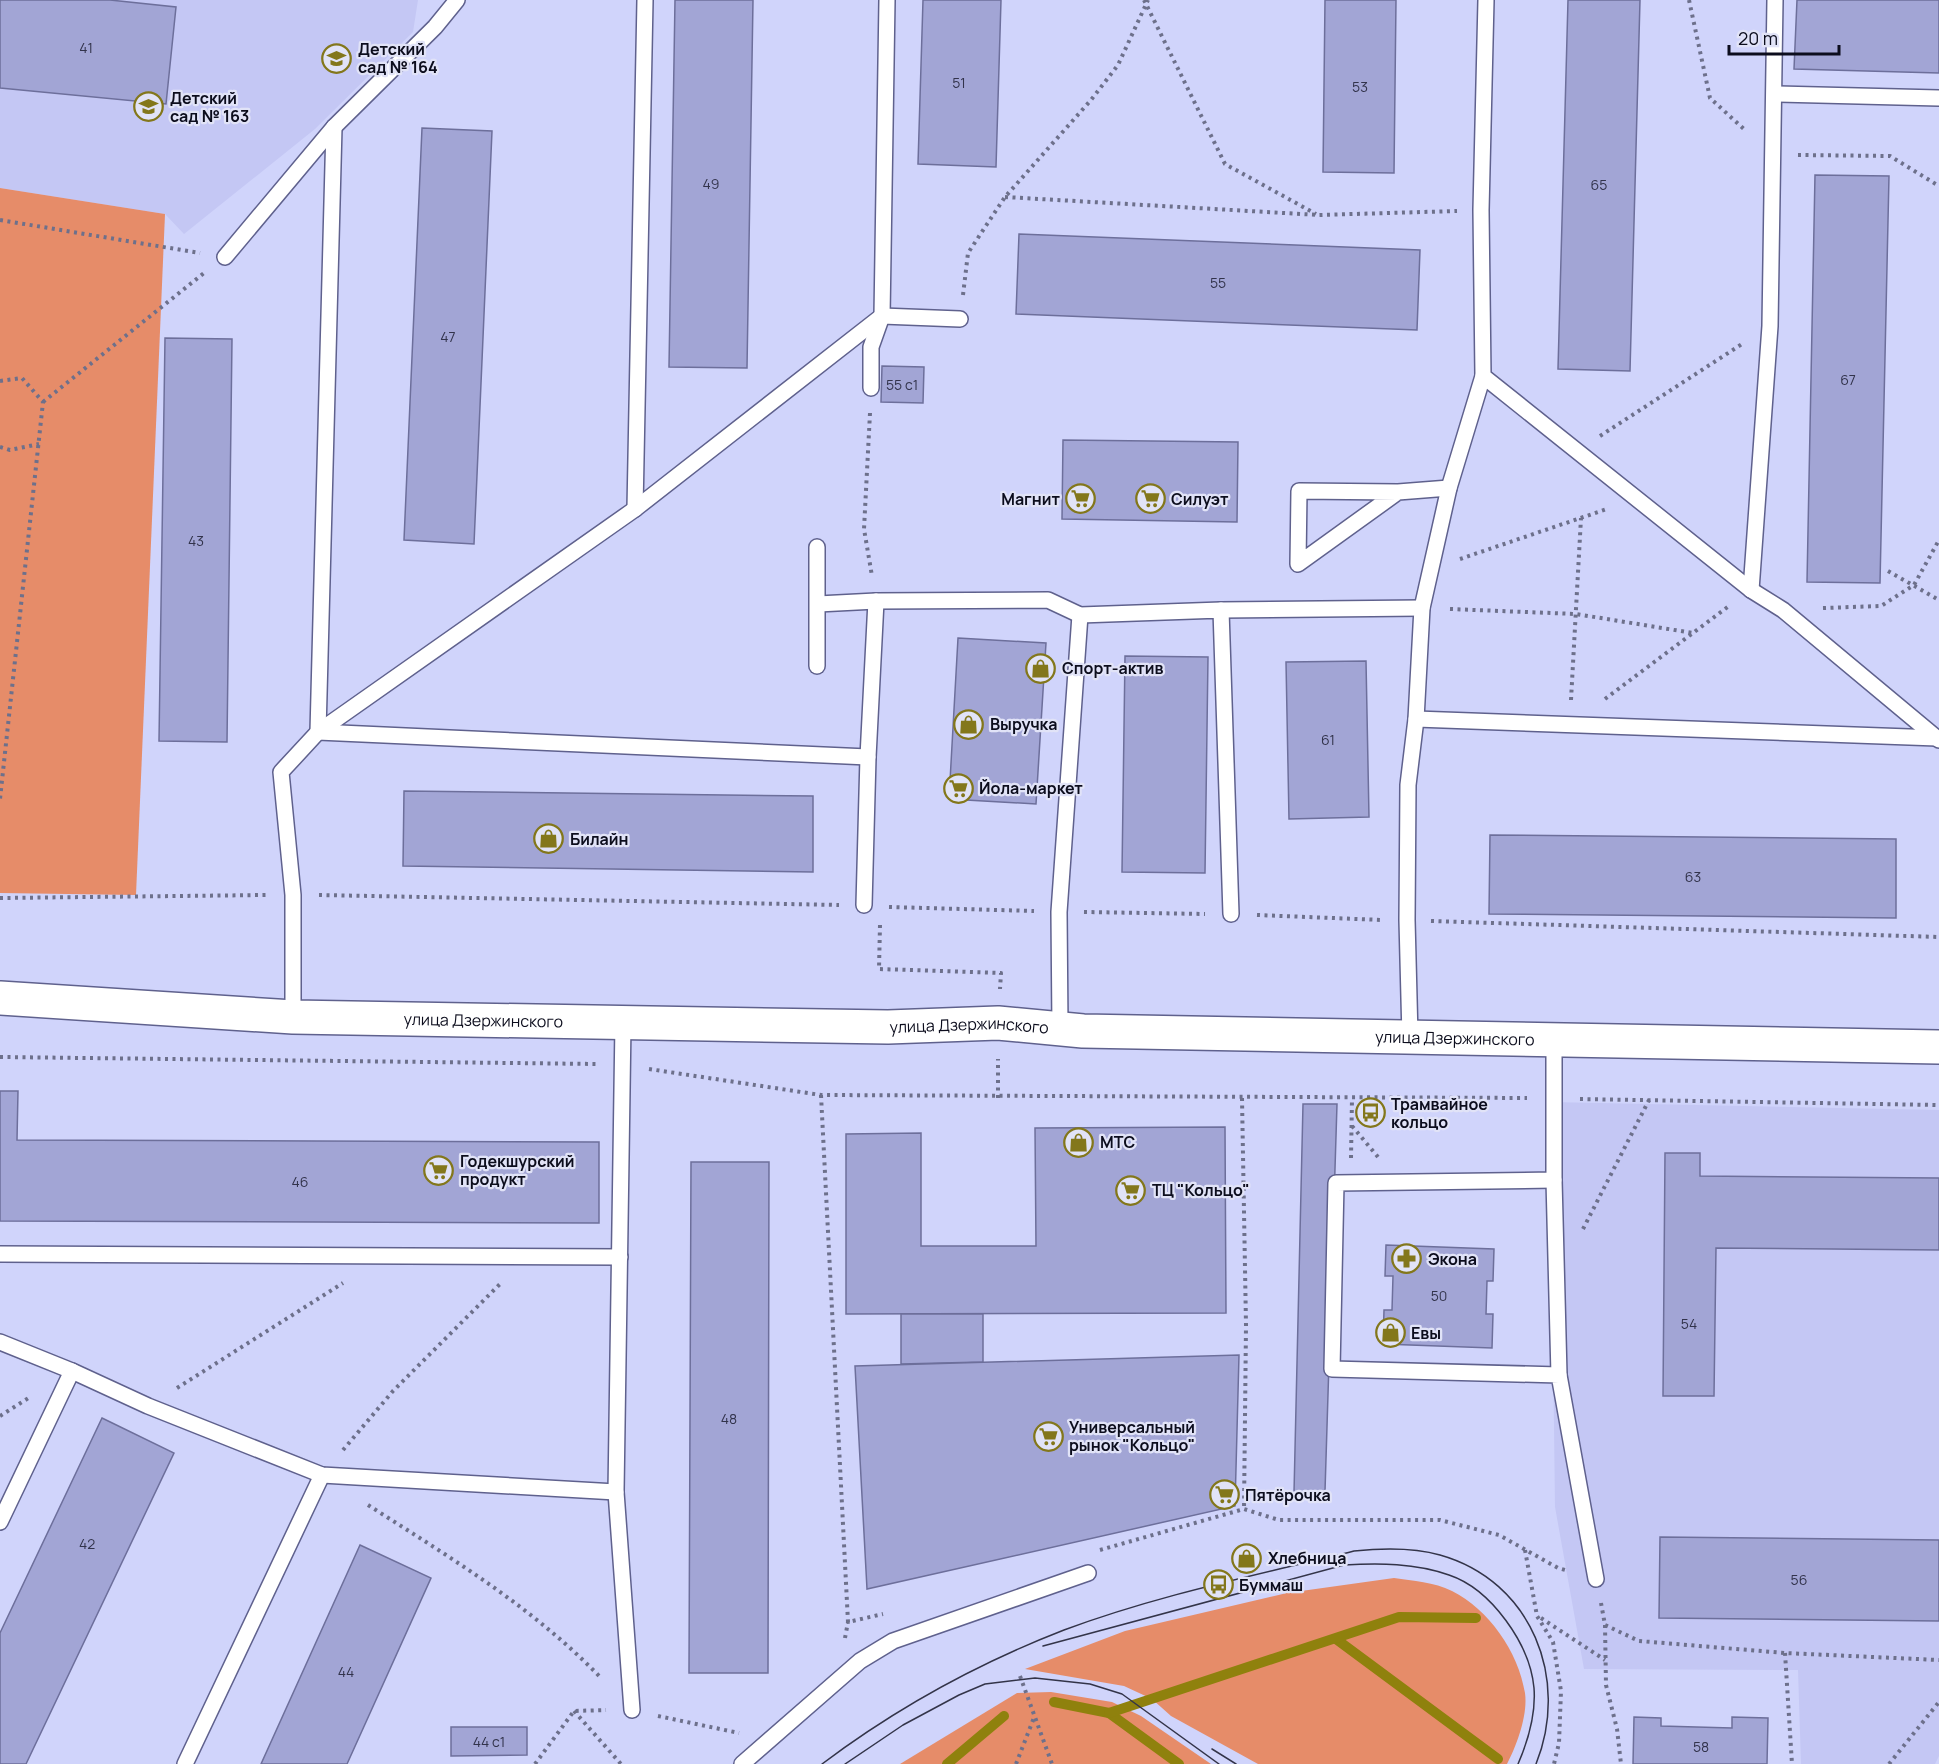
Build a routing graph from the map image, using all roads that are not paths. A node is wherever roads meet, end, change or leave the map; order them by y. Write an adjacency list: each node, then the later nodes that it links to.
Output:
1 (457, 0): 8 (lane)
2 (645, 0): 16 (lane)
3 (887, 0): 10 (lane)
4 (1486, 0): 12 (lane)
5 (1775, 0): 6 (lane)
6 (1775, 94): 7 (lane); 18 (lane)
7 (1939, 98)
8 (334, 127): 9 (lane); 26 (lane)
9 (225, 257)
10 (882, 316): 11 (lane); 13 (lane); 16 (lane)
11 (960, 319)
12 (1483, 376): 14 (lane); 18 (lane)
13 (871, 388)
14 (1449, 488): 15 (lane); 21 (lane)
15 (1398, 492): 15 (lane)
16 (635, 509): 26 (lane)
17 (817, 547): 20 (lane)
18 (1751, 590): 27 (lane)
19 (876, 601): 20 (lane); 23 (lane); 28 (lane)
20 (818, 604): 24 (lane)
21 (1422, 608): 22 (lane); 25 (lane)
22 (1221, 610): 23 (lane); 30 (lane)
23 (1080, 615): 34 (lane)
24 (818, 666)
25 (1416, 719): 27 (lane); 35 (lane)
26 (318, 732): 28 (lane); 32 (lane)
27 (1938, 739)
28 (868, 758): 29 (lane)
29 (864, 905)
30 (1231, 914)
31 (0, 998): 32 (street, улица Дзержинского)
32 (293, 1017): 33 (street, улица Дзержинского)
33 (623, 1023): 34 (street, улица Дзержинского); 40 (lane)
34 (1060, 1027): 35 (street, улица Дзержинского)
35 (1410, 1037): 36 (street, улица Дзержинского)
36 (1554, 1040): 37 (street, улица Дзержинского); 38 (lane)
37 (1939, 1047)
38 (1554, 1180): 43 (lane); 43 (lane)
39 (0, 1254): 40 (lane)
40 (620, 1257): 45 (lane)
41 (0, 1342): 42 (lane)
42 (72, 1371): 44 (lane); 46 (lane)
43 (1559, 1375): 48 (lane)
44 (322, 1475): 45 (lane); 50 (lane)
45 (616, 1492): 49 (lane)
46 (0, 1522)
47 (1088, 1573): 51 (lane)
48 (1596, 1579)
49 (632, 1710)
50 (185, 1764)
51 (741, 1764)

